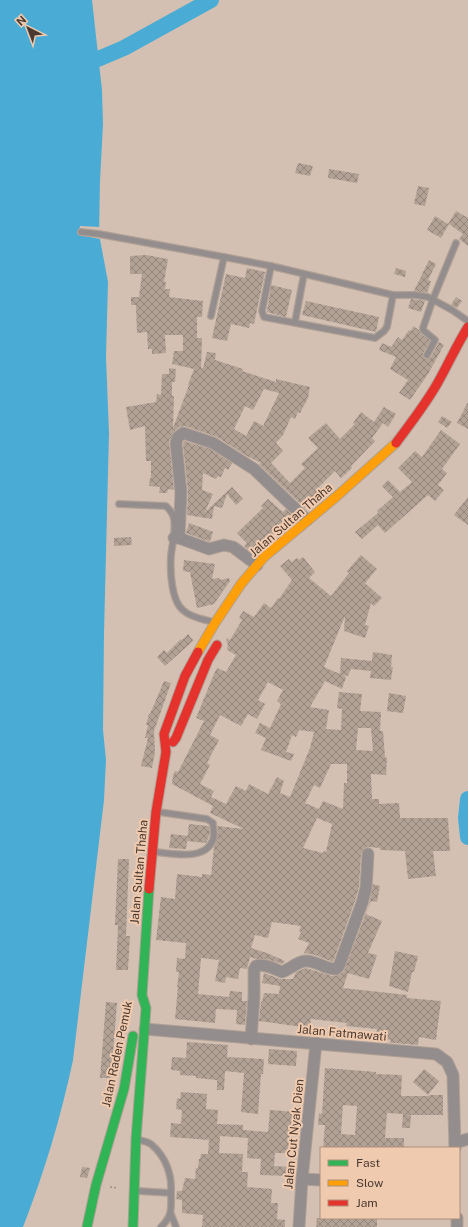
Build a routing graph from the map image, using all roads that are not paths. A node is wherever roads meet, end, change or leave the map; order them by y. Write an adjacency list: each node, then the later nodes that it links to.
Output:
1 (81, 232): 3 (lane)
2 (456, 243): 7 (lane)
3 (224, 257): 4 (lane); 8 (lane)
4 (271, 266): 5 (lane); 10 (lane)
5 (304, 274): 6 (lane); 10 (lane)
6 (393, 295): 7 (lane); 10 (lane)
7 (433, 299): 9 (lane); 13 (lane)
8 (211, 316)
9 (468, 321)
10 (295, 322)
11 (468, 327): 15 (highway, Jalan Sultan Thaha)
12 (466, 349): 14 (highway)
13 (427, 355)
14 (455, 371)
15 (337, 496): 17 (highway); 18 (highway, Jalan Sultan Thaha)
16 (119, 504): 19 (lane)
17 (344, 504)
18 (307, 520): 19 (street); 20 (highway, Jalan Sultan Thaha)
19 (177, 538): 20 (street); 21 (lane)
20 (257, 565): 21 (highway, Jalan Sultan Thaha)
21 (220, 628): 22 (highway, Jalan Sultan Thaha); 22 (highway, Jalan Sultan Thaha)
22 (166, 752): 23 (highway, Jalan Sultan Thaha)
23 (156, 812): 24 (highway, Jalan Sultan Thaha); 24 (lane)
24 (153, 852): 26 (highway, Jalan Sultan Thaha)
25 (368, 854): 29 (street)
26 (142, 995): 27 (highway, Jalan Raden Pemuk); 28 (highway, Jalan Raden Pemuk)
27 (137, 1007)
28 (140, 1029): 29 (street, Jalan Fatmawati); 31 (highway, Jalan Raden Pemuk); 32 (highway, Jalan Raden Pemuk)
29 (251, 1038): 30 (street, Jalan Fatmawati)
30 (316, 1043): 35 (street, Jalan Fatmawati); 36 (street, Jalan Cut Nyak Dien)
31 (124, 1089): 32 (highway); 41 (highway, Jalan Raden Pemuk)
32 (140, 1092): 33 (highway, Jalan Raden Pemuk)
33 (136, 1139): 38 (highway, Jalan Raden Pemuk); 39 (lane)
34 (468, 1139): 35 (street)
35 (455, 1145)
36 (302, 1179): 37 (street); 45 (street, Jalan Cut Nyak Dien)
37 (320, 1180)
38 (134, 1190): 39 (lane); 42 (highway, Jalan Raden Pemuk)
39 (171, 1193): 40 (lane)
40 (171, 1214): 43 (lane); 44 (lane)
41 (87, 1227)
42 (133, 1227)
43 (161, 1227)
44 (176, 1227)
45 (299, 1227)

